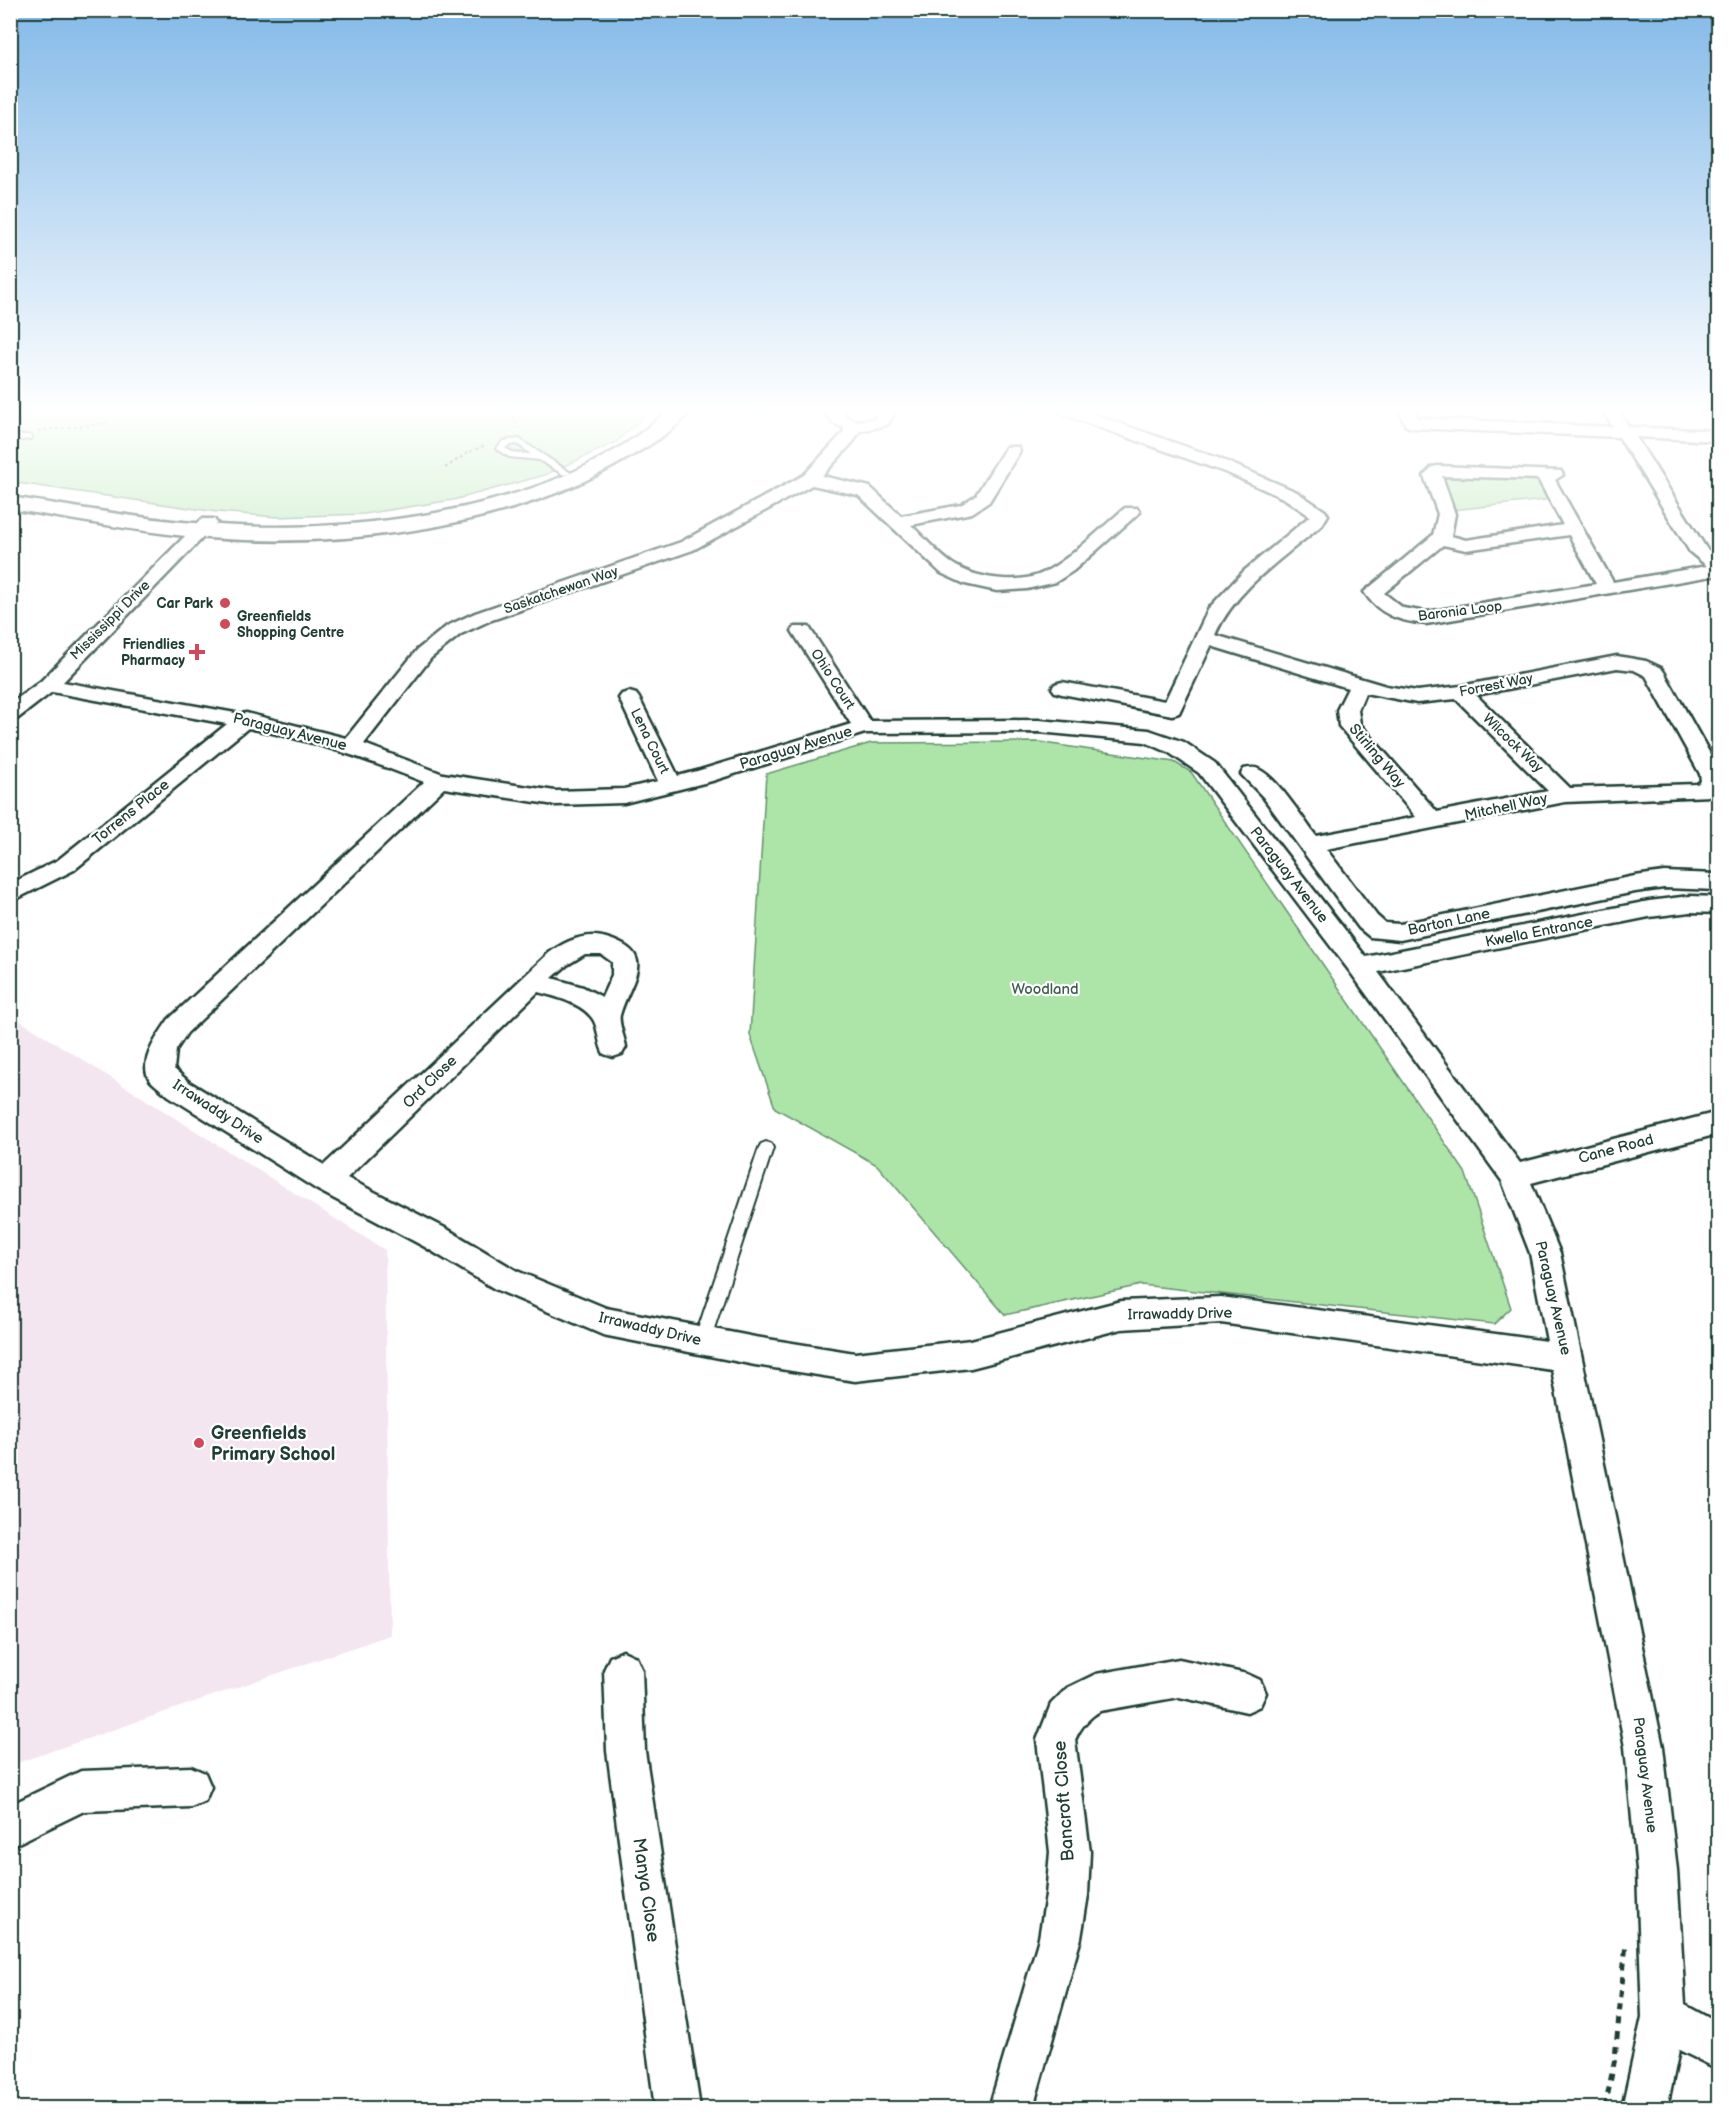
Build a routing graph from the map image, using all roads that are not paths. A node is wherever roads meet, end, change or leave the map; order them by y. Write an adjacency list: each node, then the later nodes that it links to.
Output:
1 (66, 510): 14 (main road)
2 (100, 510): 14 (main road)
3 (440, 510): 14 (main road)
4 (473, 510): 14 (main road)
5 (753, 510): 29 (street, Saskatchewan Way)
6 (885, 510): 13 (street)
7 (961, 510): 13 (street)
8 (1314, 510): 20 (street)
9 (1446, 510): 16 (street)
10 (1566, 510): 15 (street)
11 (1673, 510): 17 (street)
12 (1131, 512): 13 (street)
13 (898, 522)
14 (204, 527): 21 (street, Mississippi Drive)
15 (1575, 529): 16 (street); 18 (street)
16 (1439, 539): 18 (street, Baronia Loop)
17 (1719, 568): 18 (street, Baronia Loop)
18 (1607, 588)
19 (802, 631): 28 (street, Ohio Court)
20 (1204, 638): 22 (street, Forrest Way); 23 (street)
21 (48, 685): 26 (street, Mississippi Drive); 27 (street, Paraguay Avenue)
22 (1360, 685): 24 (street, Forrest Way); 35 (street, Stirling Way)
23 (1062, 688)
24 (1461, 692): 33 (street, Wilcock Way); 34 (street, Forrest Way)
25 (629, 698): 32 (street, Lena Court)
26 (10, 715)
27 (246, 719): 29 (street, Paraguay Avenue); 38 (street, Torrens Place)
28 (864, 727): 32 (street, Paraguay Avenue); 40 (street, Paraguay Avenue)
29 (351, 746): 31 (street, Paraguay Avenue)
30 (1252, 774): 36 (street, Barton Lane)
31 (439, 780): 32 (street, Paraguay Avenue); 47 (street, Irrawaddy Drive)
32 (671, 784)
33 (1565, 795): 34 (street, Mitchell Way); 35 (street, Mitchell Way)
34 (1711, 795)
35 (1433, 822): 36 (street, Mitchell Way)
36 (1311, 844): 37 (street, Barton Lane)
37 (1719, 882)
38 (10, 894)
39 (1719, 905): 40 (street, Kwella Entrance)
40 (1360, 968): 46 (street, Paraguay Avenue)
41 (533, 982): 42 (street); 42 (street, Ord Close); 47 (street, Ord Close)
42 (606, 1018): 43 (street)
43 (613, 1047)
44 (1719, 1122): 46 (street, Cane Road)
45 (766, 1148): 48 (lane)
46 (1514, 1176): 49 (street, Paraguay Avenue)
47 (326, 1181): 48 (street, Irrawaddy Drive)
48 (702, 1341): 49 (street, Irrawaddy Drive)
49 (1567, 1358): 54 (street, Paraguay Avenue)
50 (623, 1670): 56 (street, Manya Close)
51 (1247, 1693): 57 (street, Bancroft Close)
52 (191, 1787): 53 (street)
53 (10, 1827)
54 (1664, 2017): 55 (street); 58 (street, Paraguay Avenue)
55 (1719, 2047)
56 (678, 2109)
57 (1011, 2109)
58 (1645, 2109)

